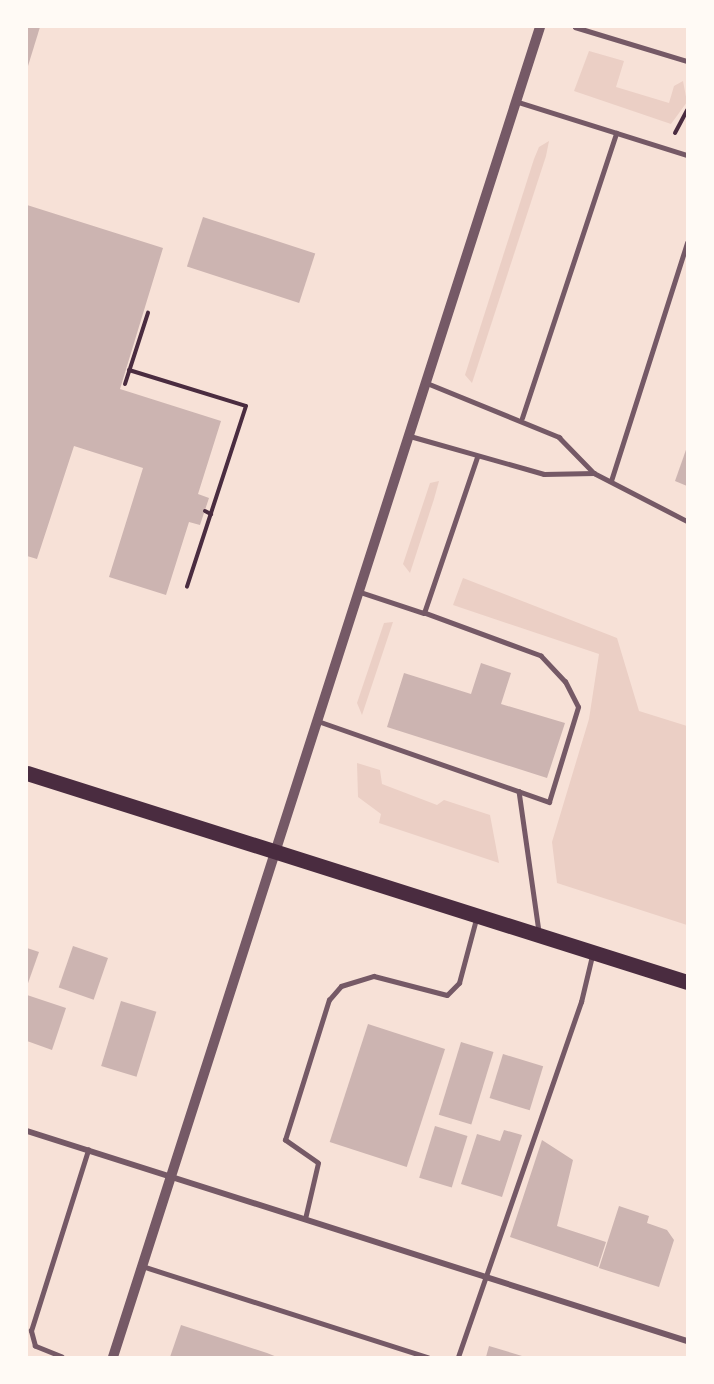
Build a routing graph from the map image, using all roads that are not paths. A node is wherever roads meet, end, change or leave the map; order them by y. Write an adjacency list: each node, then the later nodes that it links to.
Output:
1 (540, 27): 5 (street)
2 (575, 27): 3 (lane)
3 (598, 28): 4 (lane)
4 (687, 61)
5 (515, 101): 6 (lane); 9 (street)
6 (616, 133): 7 (lane); 10 (lane)
7 (687, 155)
8 (687, 243): 14 (lane)
9 (427, 383): 10 (lane); 11 (street)
10 (522, 418): 13 (lane)
11 (410, 436): 12 (lane); 16 (street)
12 (477, 457): 13 (lane); 17 (lane)
13 (594, 473): 14 (lane)
14 (611, 482): 15 (lane)
15 (687, 521)
16 (360, 592): 17 (lane); 18 (street)
17 (424, 613): 20 (lane)
18 (318, 721): 20 (lane); 21 (street)
19 (27, 773): 21 (main road)
20 (519, 791): 23 (lane)
21 (278, 853): 22 (main road); 28 (street)
22 (477, 916): 23 (main road); 29 (lane)
23 (540, 936): 24 (main road)
24 (592, 953): 25 (main road); 31 (lane)
25 (687, 982)
26 (27, 1131): 27 (street)
27 (88, 1150): 28 (street); 33 (lane)
28 (172, 1178): 29 (street); 30 (street)
29 (304, 1219): 31 (street)
30 (142, 1266): 34 (street); 35 (lane)
31 (489, 1279): 32 (street); 36 (lane)
32 (687, 1341)
33 (62, 1357)
34 (112, 1357)
35 (428, 1357)
36 (458, 1357)

